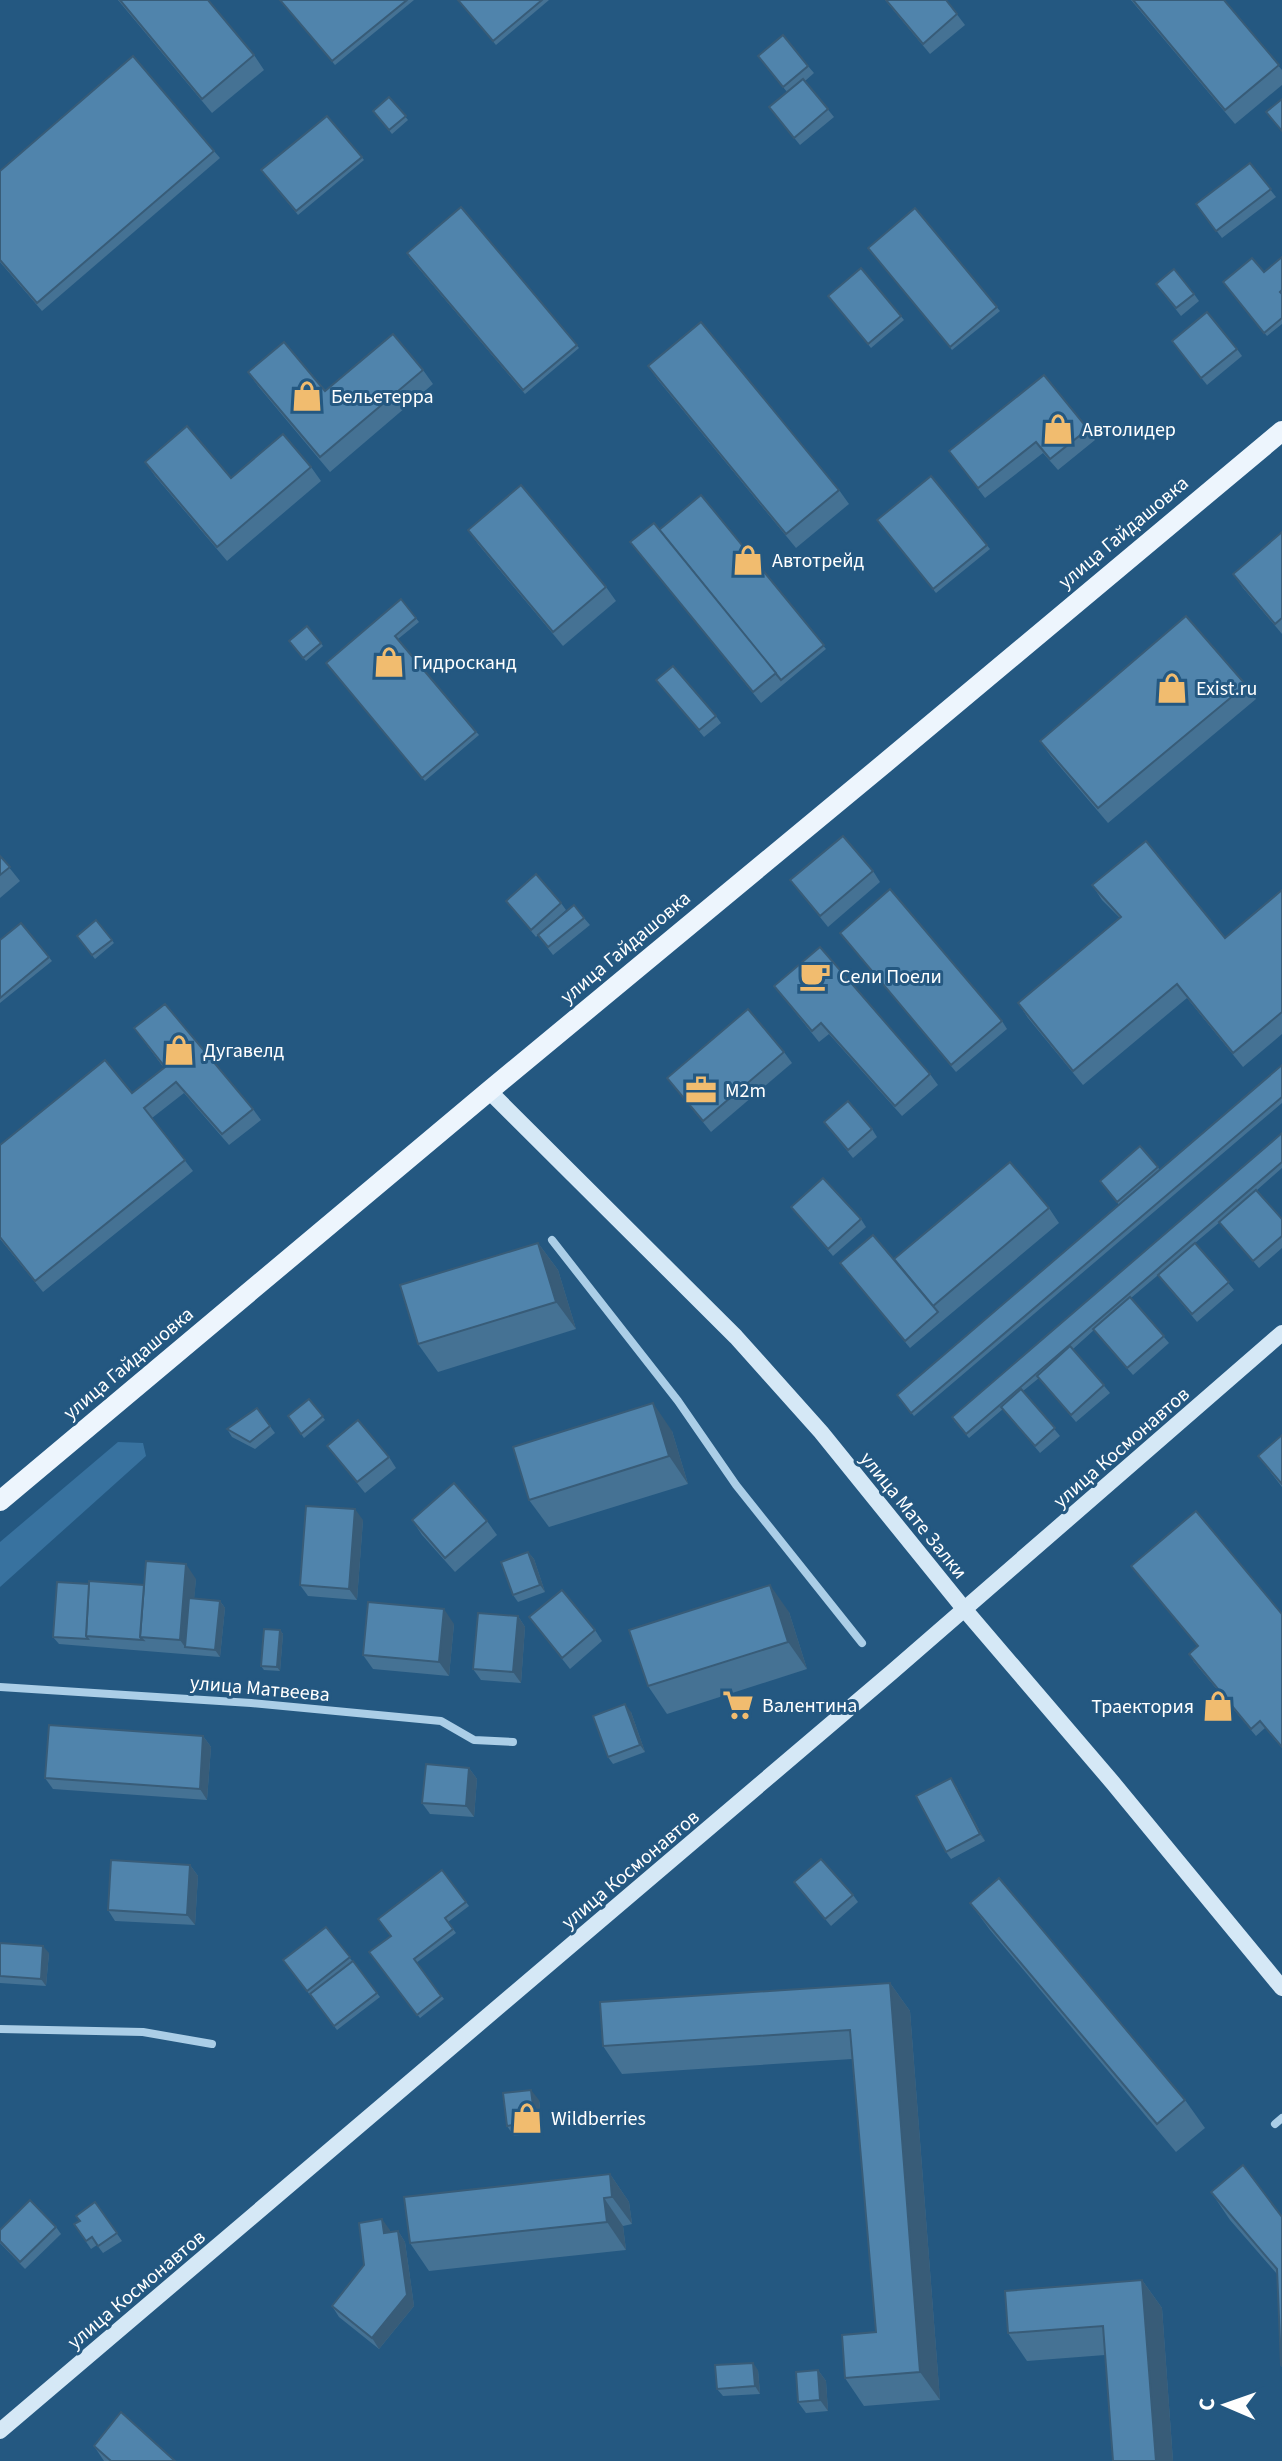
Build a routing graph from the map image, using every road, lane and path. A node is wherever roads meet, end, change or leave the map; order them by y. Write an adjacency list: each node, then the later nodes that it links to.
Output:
1 (1282, 431): 2 (main road, улица Гайдашовка)
2 (489, 1091): 5 (main road, улица Гайдашовка); 6 (street, улица Мате Залки)
3 (552, 1240): 7 (street)
4 (1282, 1333): 6 (street, улица Космонавтов)
5 (0, 1501)
6 (965, 1610): 10 (street, улица Мате Залки); 13 (street, улица Космонавтов)
7 (862, 1643)
8 (0, 1687): 9 (street, улица Матвеева)
9 (513, 1742)
10 (1282, 1988)
11 (0, 2029): 12 (street)
12 (212, 2044)
13 (0, 2431)

